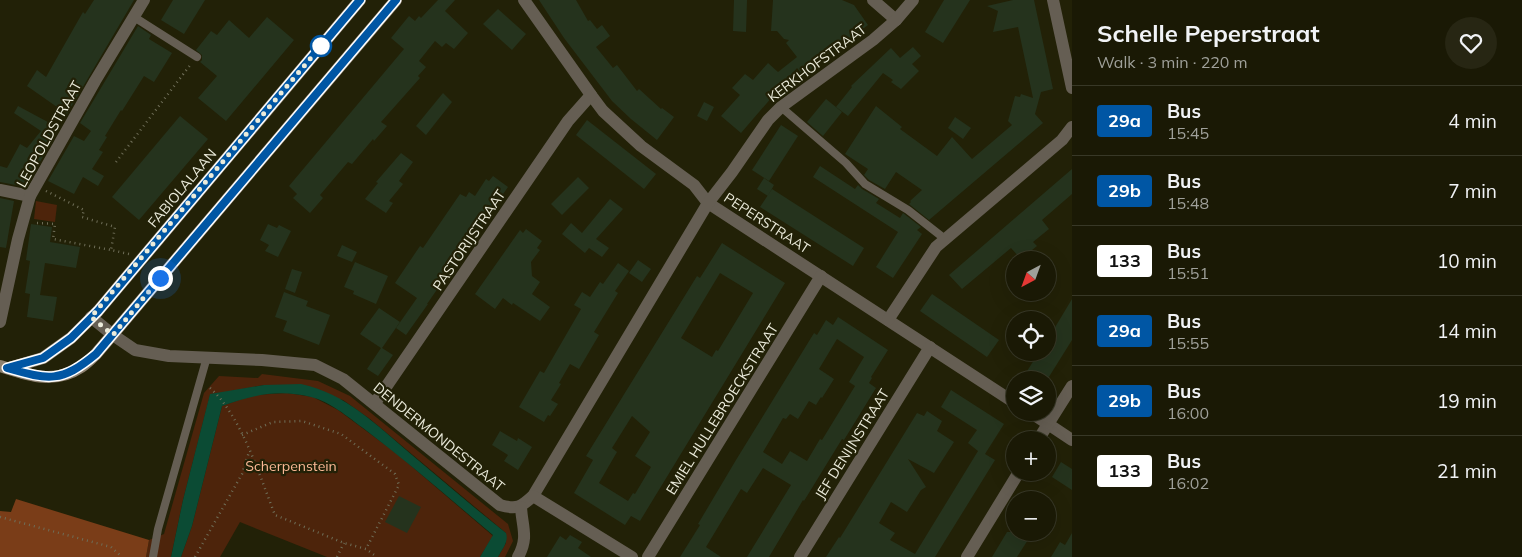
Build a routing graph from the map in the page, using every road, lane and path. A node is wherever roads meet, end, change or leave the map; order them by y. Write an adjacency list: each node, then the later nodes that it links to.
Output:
1 (144, 0): 8 (street, LEOPOLDSTRAAT)
2 (360, 0): 22 (main road, FABIOLALAAN)
3 (396, 0): 27 (main road, FABIOLALAAN)
4 (524, 0): 12 (street, PEPERSTRAAT)
5 (873, 0): 9 (street)
6 (913, 0): 9 (street, KERKHOFSTRAAT)
7 (1055, 2): 11 (street)
8 (134, 16): 10 (lane); 17 (street, LEOPOLDSTRAAT)
9 (896, 20): 13 (street, KERKHOFSTRAAT)
10 (197, 57): 15 (path)
11 (1072, 88)
12 (591, 95): 18 (street, PEPERSTRAAT); 34 (street, PASTORIJSTRAAT)
13 (781, 107): 18 (street, KERKHOFSTRAAT); 20 (lane)
14 (1072, 127): 20 (street)
15 (116, 162)
16 (0, 190): 17 (street)
17 (33, 190): 19 (street, LEOPOLDSTRAAT); 21 (path)
18 (708, 202): 23 (street, PEPERSTRAAT); 42 (street)
19 (23, 221): 21 (path); 26 (street, LEOPOLDSTRAAT)
20 (945, 239): 25 (street)
21 (112, 250): 22 (path)
22 (143, 258): 24 (main road, FABIOLALAAN)
23 (820, 276): 25 (street, PEPERSTRAAT); 54 (street, EMIEL HULLEBROECKSTRAAT)
24 (91, 317): 27 (street, DENDERMONDESTRAAT); 30 (main road, FABIOLALAAN)
25 (888, 320): 28 (street, PEPERSTRAAT)
26 (0, 322)
27 (113, 335): 29 (street, DENDERMONDESTRAAT); 30 (main road, FABIOLALAAN)
28 (930, 348): 33 (street, PEPERSTRAAT); 55 (street, JEF DENIJNSTRAAT)
29 (207, 357): 34 (street, DENDERMONDESTRAAT); 48 (lane)
30 (4, 368)
31 (1072, 386): 36 (street)
32 (211, 389): 38 (path)
33 (1006, 397)
34 (375, 403): 43 (street, DENDERMONDESTRAAT)
35 (1044, 421): 36 (street)
36 (1048, 424): 37 (street); 39 (street)
37 (1044, 431)
38 (242, 435): 40 (path); 46 (path)
39 (1072, 440)
40 (250, 451): 45 (path); 49 (path)
41 (1013, 481): 56 (street)
42 (533, 496): 43 (street); 53 (street)
43 (521, 507): 52 (street)
44 (0, 517): 47 (path)
45 (344, 542): 46 (path); 50 (path)
46 (366, 549): 51 (path)
47 (122, 557)
48 (153, 557)
49 (196, 557)
50 (337, 557)
51 (376, 557)
52 (518, 557)
53 (632, 557)
54 (648, 557)
55 (800, 557)
56 (967, 557)

